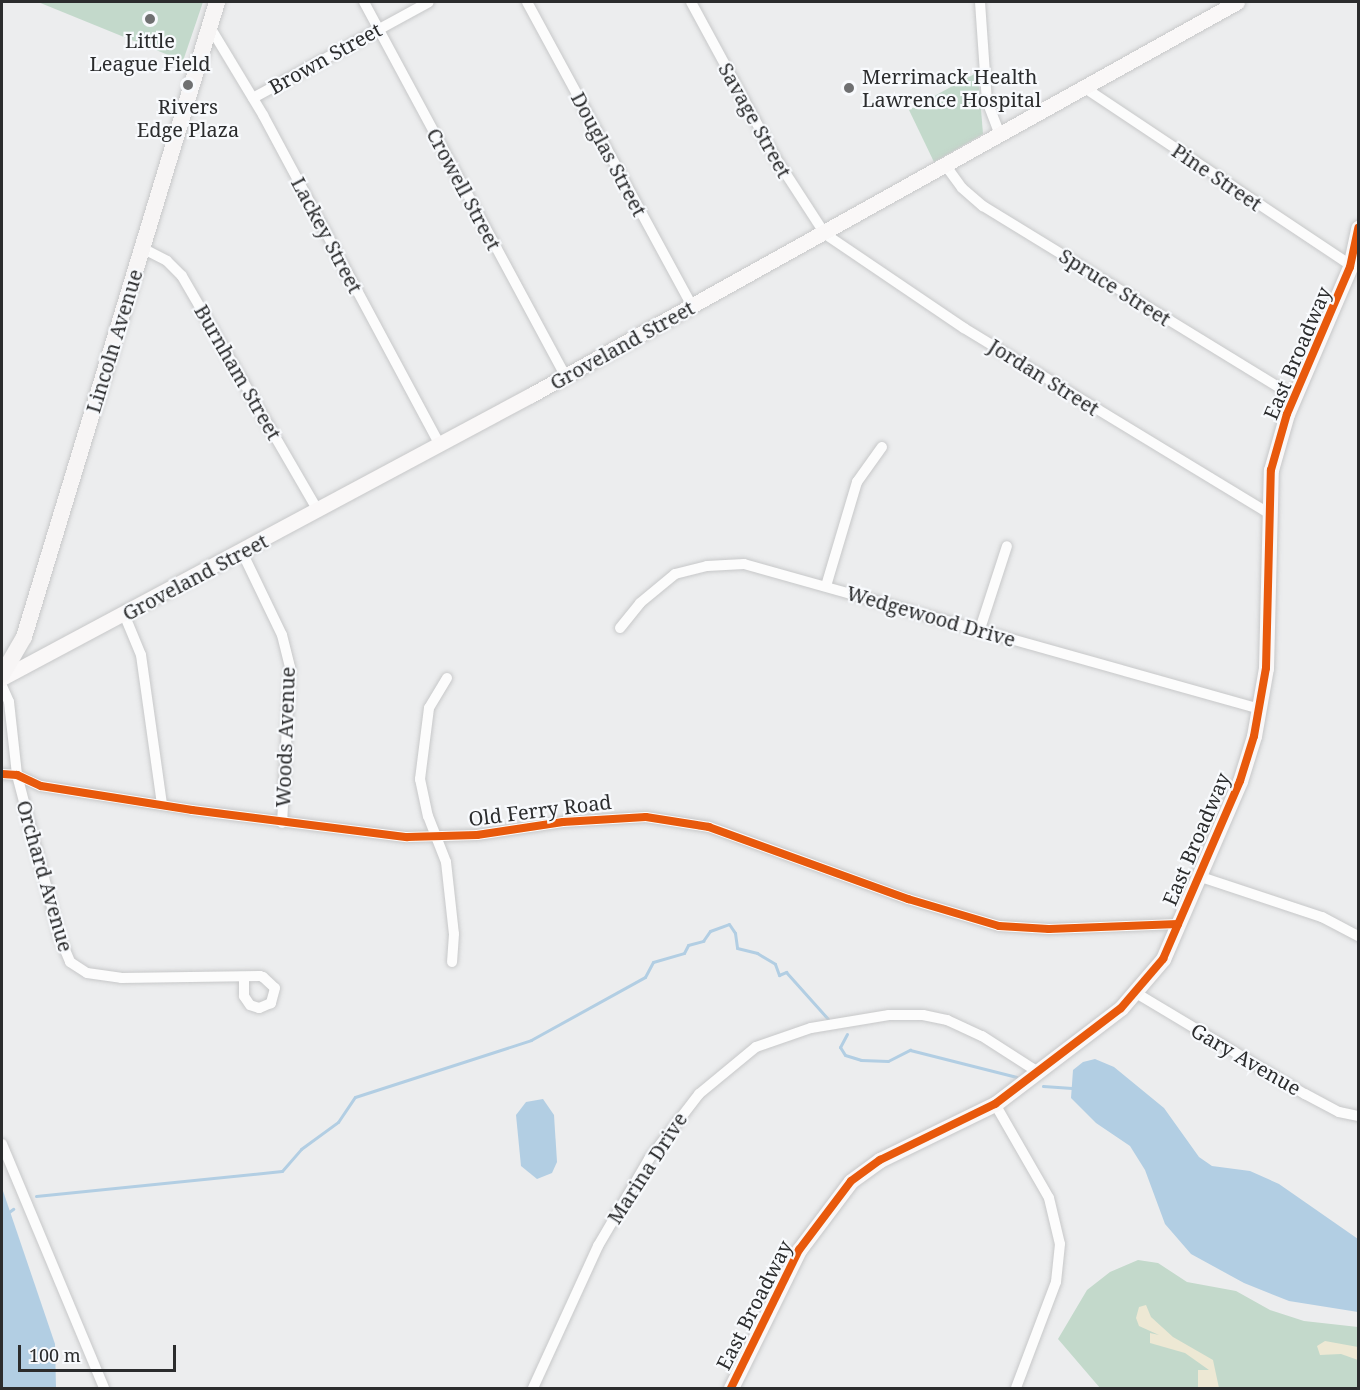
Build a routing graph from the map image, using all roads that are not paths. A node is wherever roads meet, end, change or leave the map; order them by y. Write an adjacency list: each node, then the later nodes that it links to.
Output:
1 (217, 2): 8 (main road, Lincoln Avenue)
2 (364, 2): 9 (street, Crowell Street)
3 (429, 2): 9 (street, Brown Street)
4 (527, 2): 18 (street, Douglas Street)
5 (691, 2): 15 (street, Savage Street)
6 (980, 2): 12 (street)
7 (1237, 2): 10 (main road, Groveland Street)
8 (210, 27): 11 (street, Lackey Street); 16 (main road, Lincoln Avenue)
9 (379, 28): 11 (street, Brown Street); 19 (street, Crowell Street)
10 (1084, 88): 12 (main road, Groveland Street); 17 (street, Pine Street)
11 (253, 98): 21 (street, Lackey Street)
12 (1000, 135): 13 (main road, Groveland Street)
13 (946, 166): 15 (main road, Groveland Street); 20 (street, Spruce Street)
14 (1358, 232): 17 (main road, East Broadway)
15 (825, 234): 18 (main road, Groveland Street); 24 (street, Jordan Street)
16 (142, 248): 23 (street, Burnham Street); 31 (main road, Lincoln Avenue)
17 (1354, 267): 20 (main road, East Broadway)
18 (692, 306): 19 (main road, Groveland Street)
19 (565, 376): 21 (main road, Groveland Street)
20 (1295, 397): 24 (main road, East Broadway)
21 (440, 445): 23 (main road, Groveland Street)
22 (882, 447): 27 (street)
23 (318, 511): 26 (main road, Groveland Street)
24 (1267, 512): 34 (main road, East Broadway)
25 (1007, 546): 30 (street)
26 (242, 552): 28 (main road, Groveland Street); 38 (street, Woods Avenue)
27 (826, 586): 29 (street, Wedgewood Drive); 30 (street, Wedgewood Drive)
28 (124, 614): 31 (main road, Groveland Street); 37 (street)
29 (620, 628)
30 (980, 629): 34 (street, Wedgewood Drive)
31 (2, 676)
32 (447, 678): 39 (street)
33 (2, 686): 36 (street, Orchard Avenue)
34 (1260, 709): 40 (main road, East Broadway)
35 (2, 774): 36 (street, Old Ferry Road)
36 (17, 775): 37 (street, Old Ferry Road); 44 (street, Orchard Avenue)
37 (162, 805): 38 (street, Old Ferry Road)
38 (282, 823): 39 (street, Old Ferry Road)
39 (437, 836): 41 (street, Old Ferry Road); 43 (street)
40 (1198, 876): 41 (main road, East Broadway); 42 (street)
41 (1178, 924): 45 (main road, East Broadway)
42 (1359, 936)
43 (452, 962)
44 (244, 976)
45 (1136, 993): 46 (main road, East Broadway); 48 (street, Gary Avenue)
46 (1038, 1072): 47 (main road, East Broadway); 51 (street, Marina Drive)
47 (995, 1104): 52 (main road, East Broadway); 53 (street)
48 (1359, 1116)
49 (2, 1144): 50 (street)
50 (104, 1389)
51 (533, 1389)
52 (731, 1389)
53 (1016, 1389)

